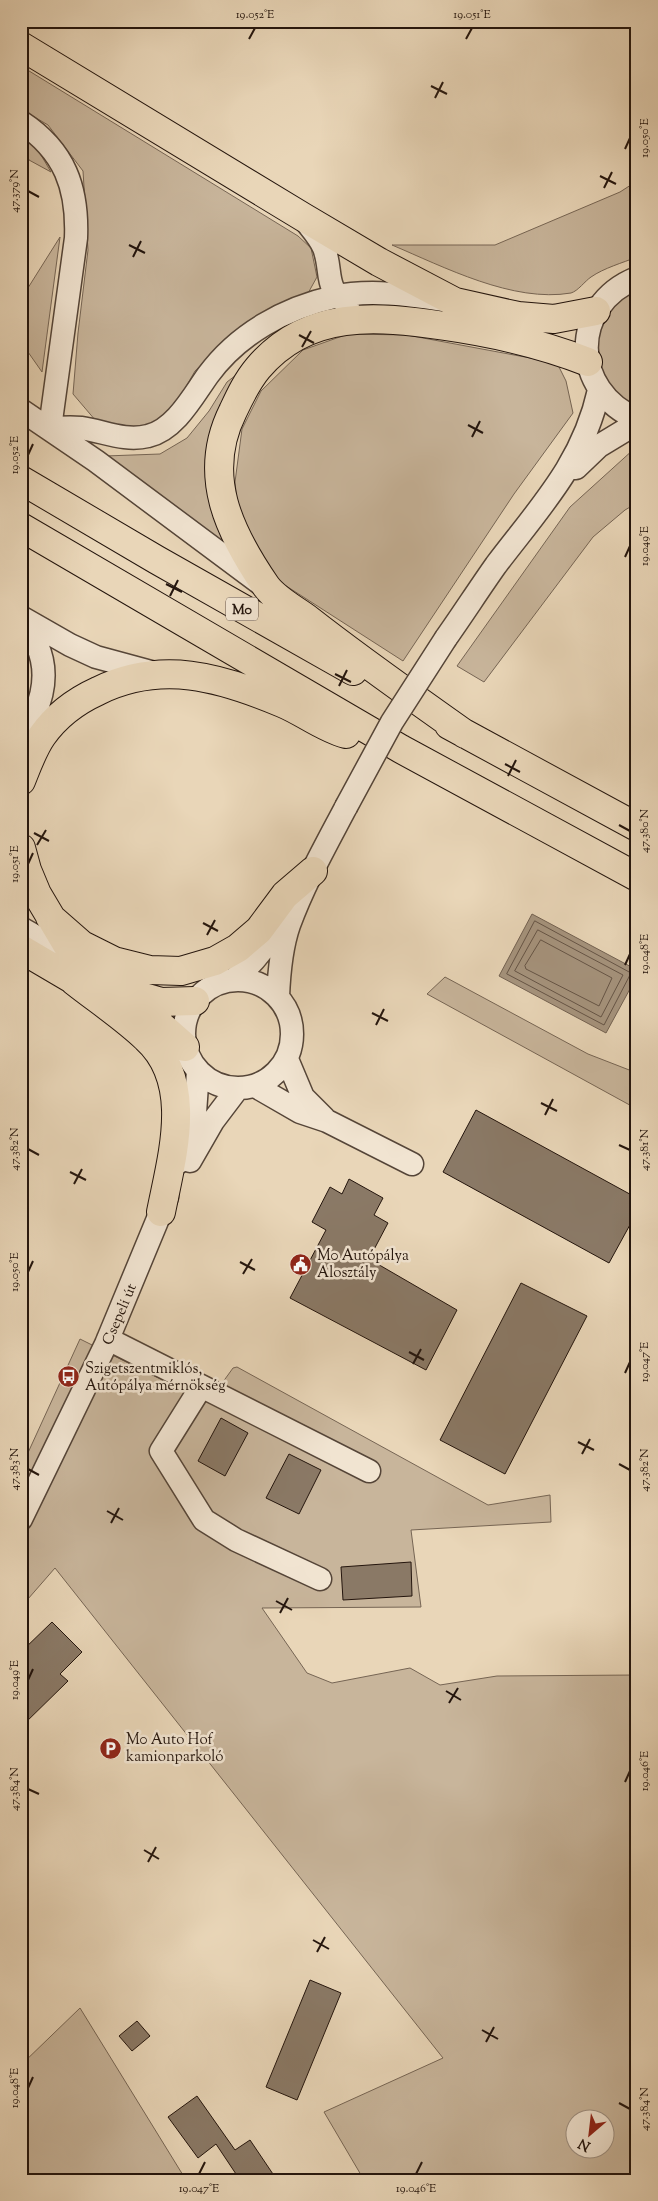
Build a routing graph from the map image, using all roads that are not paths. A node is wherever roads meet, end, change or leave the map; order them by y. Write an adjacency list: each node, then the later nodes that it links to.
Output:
1 (21, 46): 3 (highway)
2 (21, 122): 14 (street)
3 (303, 218): 5 (street); 6 (highway)
4 (637, 278): 7 (street)
5 (336, 296): 6 (street); 8 (street); 14 (street)
6 (455, 302): 7 (highway)
7 (596, 311): 9 (street)
8 (364, 318): 9 (highway); 18 (highway)
9 (588, 362): 10 (street)
10 (599, 390): 12 (street); 16 (street)
11 (21, 410): 14 (street)
12 (637, 419)
13 (637, 423): 16 (street)
14 (50, 428): 18 (street)
15 (21, 480): 22 (highway, M0)
16 (556, 488): 28 (street, bridge)
17 (21, 527): 24 (highway, M0)
18 (268, 589): 22 (highway)
19 (21, 618): 21 (street)
20 (21, 622): 23 (street)
21 (155, 674): 24 (highway); 25 (highway)
22 (465, 734): 26 (highway, M0)
23 (21, 740)
24 (401, 749): 29 (highway, M0)
25 (21, 781)
26 (637, 827)
27 (21, 848): 30 (highway)
28 (313, 871): 30 (highway); 34 (street); 35 (street)
29 (637, 877)
30 (50, 917): 33 (highway)
31 (21, 928): 33 (street)
32 (21, 949): 33 (highway)
33 (82, 974): 36 (highway); 37 (highway); 43 (highway)
34 (234, 979): 35 (street); 36 (street)
35 (278, 997): 38 (street)
36 (195, 1000): 37 (street)
37 (185, 1047): 39 (street)
38 (287, 1058): 40 (street); 41 (street)
39 (198, 1071): 40 (street); 43 (street, Csepeli út)
40 (247, 1087): 41 (street); 43 (street, Csepeli út)
41 (327, 1121): 42 (street)
42 (412, 1164)
43 (161, 1212): 44 (street, Csepeli út)
44 (108, 1340): 45 (street); 47 (street, Csepeli út)
45 (201, 1387): 46 (street); 48 (street)
46 (369, 1471)
47 (21, 1519)
48 (320, 1579)

